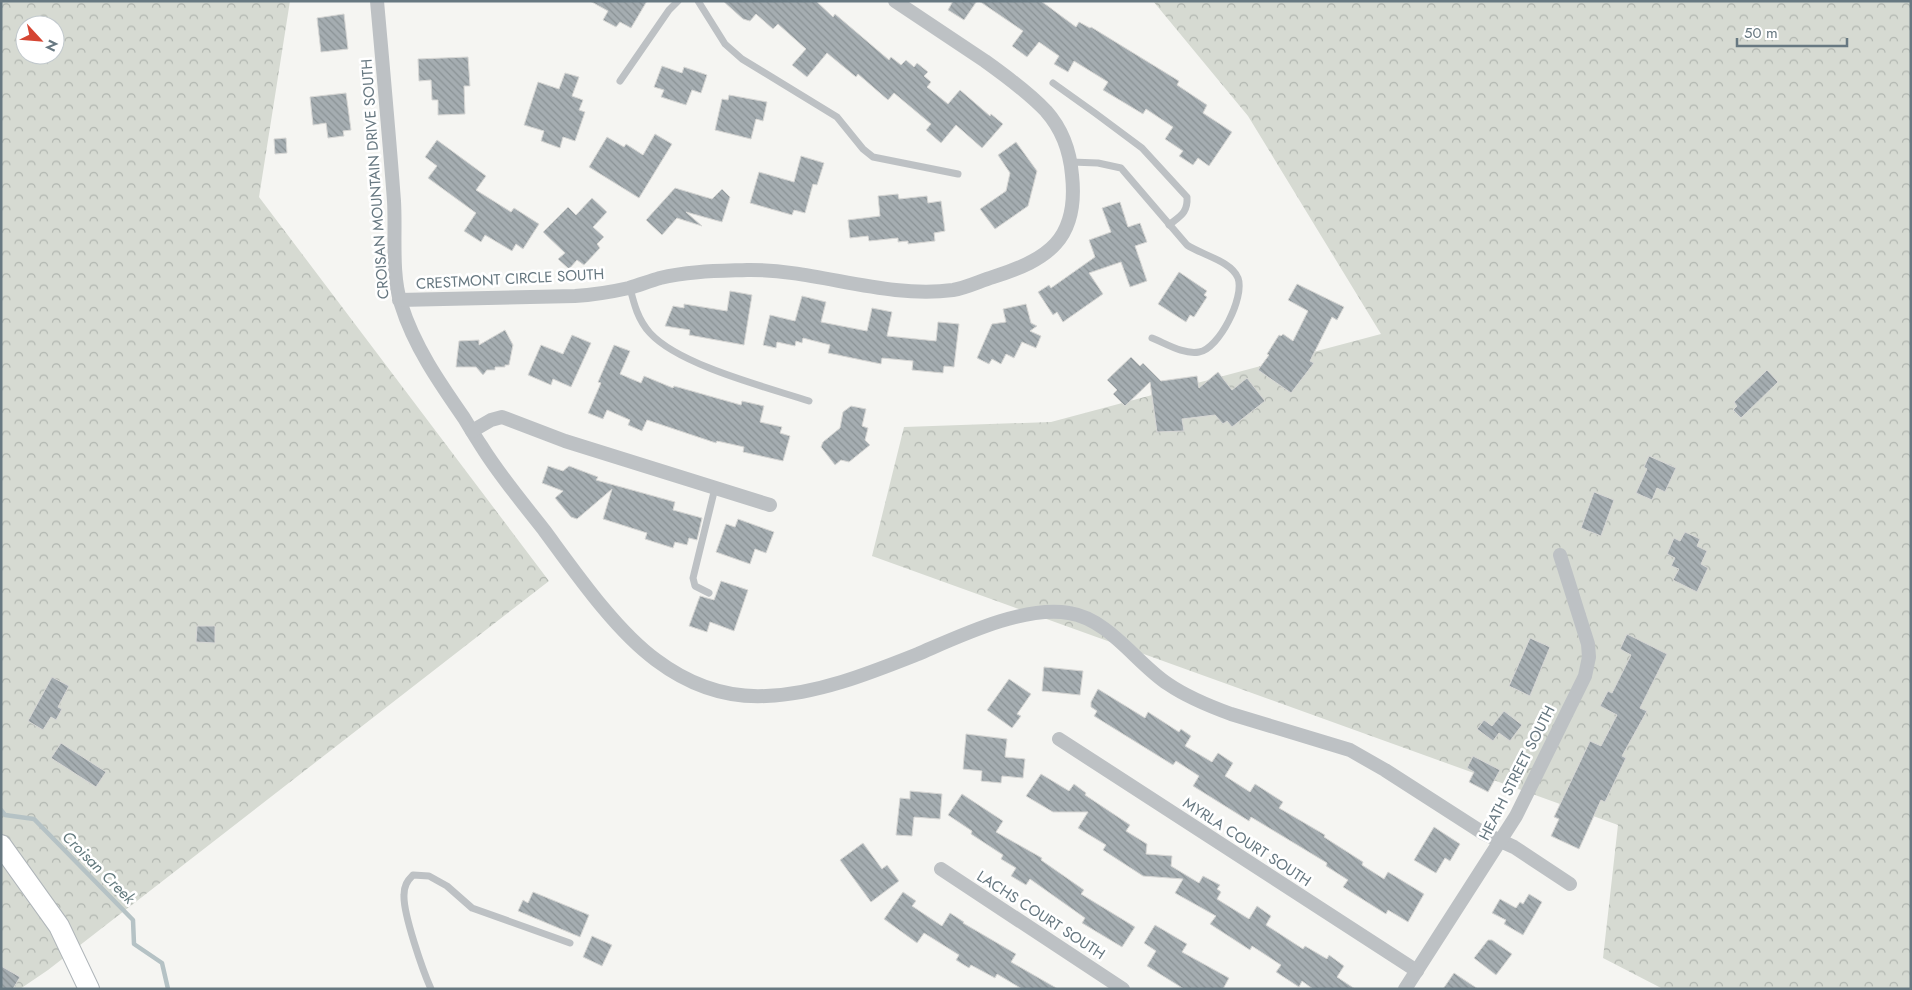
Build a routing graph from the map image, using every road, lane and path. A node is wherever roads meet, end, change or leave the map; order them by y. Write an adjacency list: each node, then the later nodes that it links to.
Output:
1 (377, 1): 11 (street, CROISAN MOUNTAIN DRIVE SOUTH)
2 (678, 1): 5 (lane)
3 (698, 1): 8 (lane)
4 (895, 1): 7 (street, CRESTMONT CIRCLE SOUTH)
5 (620, 81)
6 (1053, 84): 9 (lane)
7 (1071, 162): 9 (lane); 10 (street, CRESTMONT CIRCLE SOUTH)
8 (958, 174)
9 (1168, 225): 12 (lane)
10 (630, 288): 11 (street, CRESTMONT CIRCLE SOUTH); 13 (lane)
11 (400, 300): 14 (street, CROISAN MOUNTAIN DRIVE SOUTH)
12 (1152, 338)
13 (809, 401)
14 (472, 431): 15 (street); 20 (street, CROISAN MOUNTAIN DRIVE SOUTH)
15 (716, 488): 16 (street); 18 (lane)
16 (770, 505)
17 (1560, 555): 20 (street, HEATH STREET SOUTH)
18 (709, 593)
19 (1060, 740): 25 (street, MYRLA COURT SOUTH)
20 (1501, 842): 23 (street, CROISAN MOUNTAIN DRIVE SOUTH); 25 (street, HEATH STREET SOUTH)
21 (1, 845): 26 (main road)
22 (941, 869): 28 (street, LACHS COURT SOUTH)
23 (1570, 884)
24 (570, 943): 27 (lane)
25 (1417, 971): 29 (street, HEATH STREET SOUTH)
26 (89, 989)
27 (431, 989)
28 (1123, 989)
29 (1405, 989)

